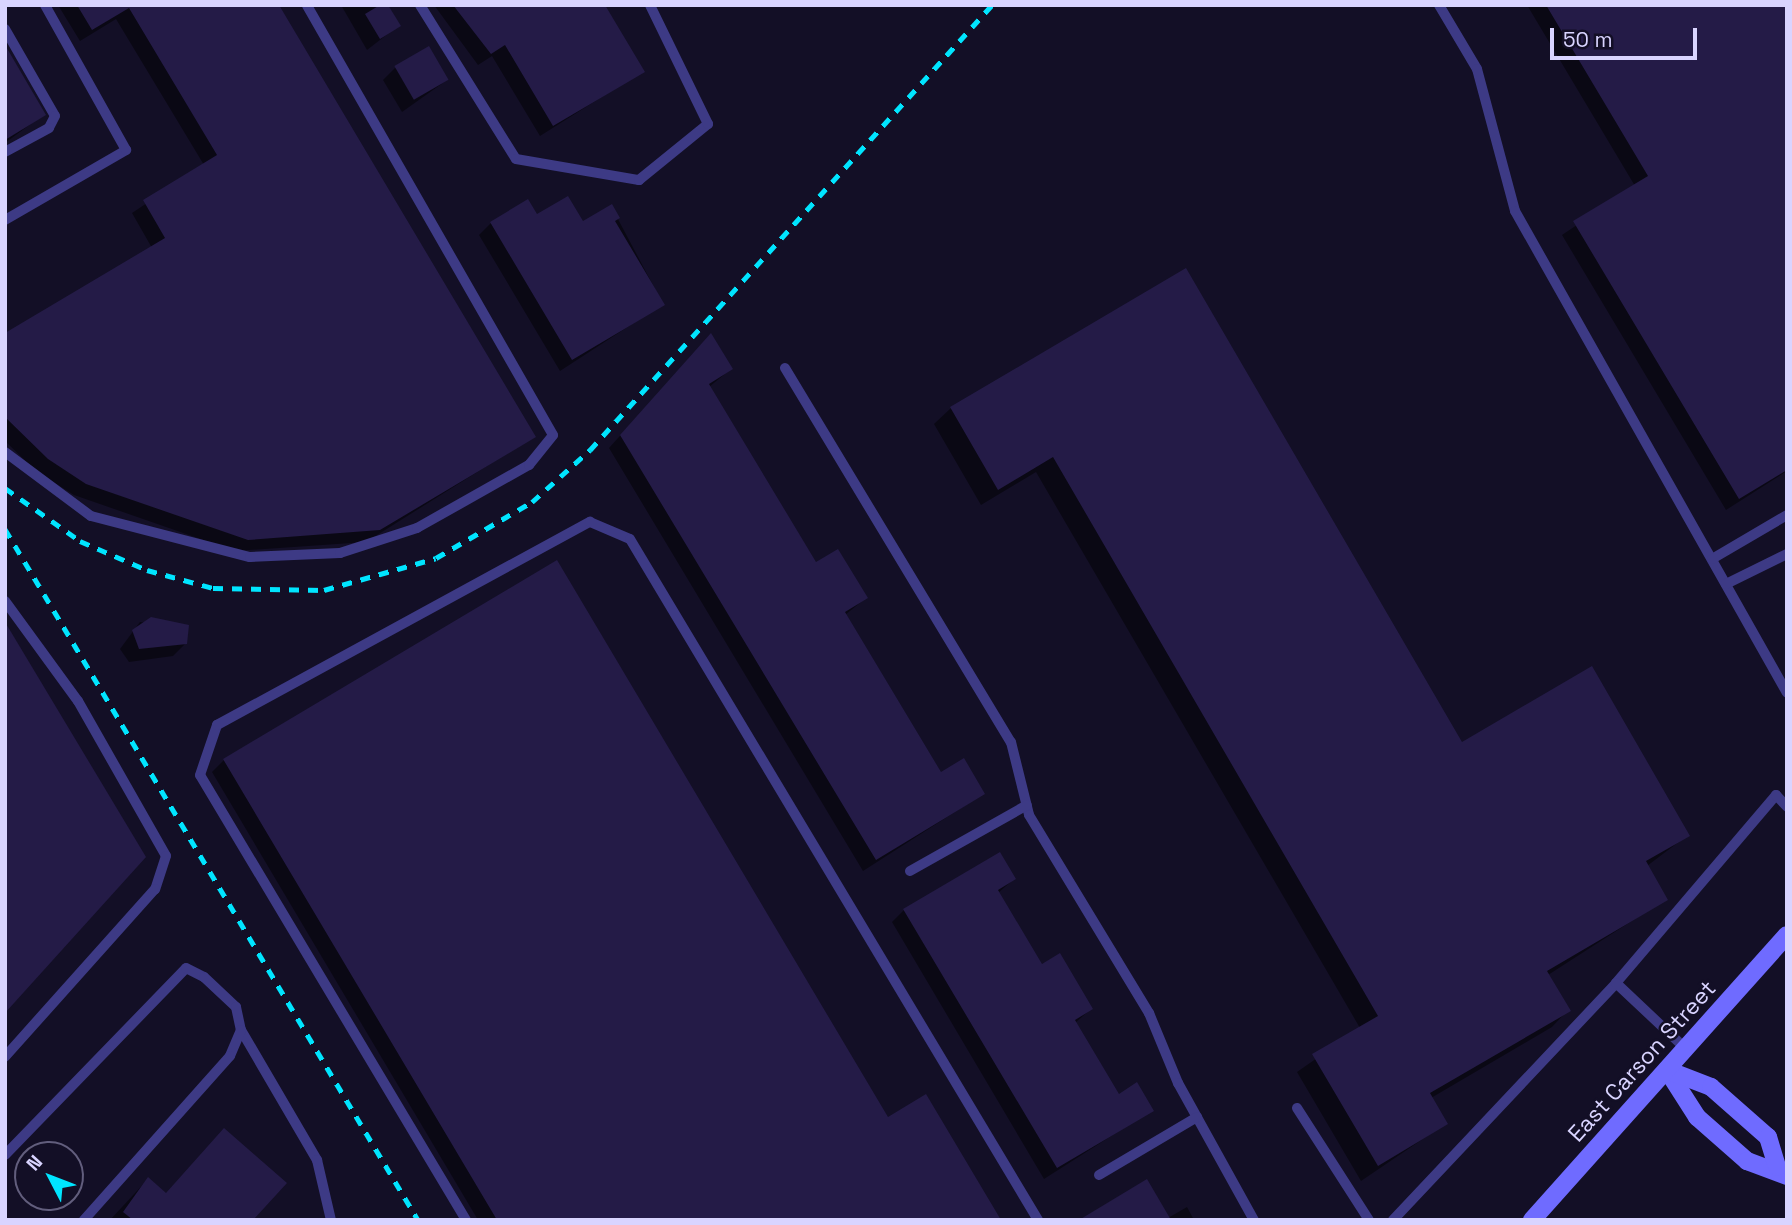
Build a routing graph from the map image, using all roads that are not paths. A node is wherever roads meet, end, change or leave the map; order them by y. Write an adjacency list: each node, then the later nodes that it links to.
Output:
1 (45, 5): 8 (lane)
2 (307, 5): 10 (lane)
3 (420, 5): 4 (lane)
4 (650, 5)
5 (1439, 5): 13 (lane)
6 (5, 29): 7 (lane)
7 (5, 152)
8 (5, 219)
9 (785, 368): 17 (lane)
10 (5, 452)
11 (1787, 515): 13 (lane)
12 (1787, 554): 14 (lane)
13 (1712, 559): 14 (lane)
14 (1726, 583): 16 (lane)
15 (5, 601): 24 (lane)
16 (1787, 693)
17 (1027, 805): 19 (lane); 27 (lane)
18 (1787, 807): 21 (lane)
19 (910, 871)
20 (1787, 935): 23 (main road, East Carson Street)
21 (1616, 984): 23 (lane); 37 (lane)
22 (241, 1030): 28 (lane); 31 (lane); 32 (lane)
23 (1686, 1049): 25 (main road, East Carson Street)
24 (5, 1057)
25 (1667, 1070): 29 (main road); 29 (main road); 38 (main road, East Carson Street)
26 (1297, 1108): 36 (lane)
27 (1197, 1117): 30 (lane); 35 (lane)
28 (5, 1155)
29 (1782, 1172)
30 (1098, 1175)
31 (85, 1220)
32 (331, 1220)
33 (466, 1220): 34 (lane)
34 (1038, 1220)
35 (1254, 1220)
36 (1369, 1220)
37 (1393, 1220)
38 (1532, 1220)

